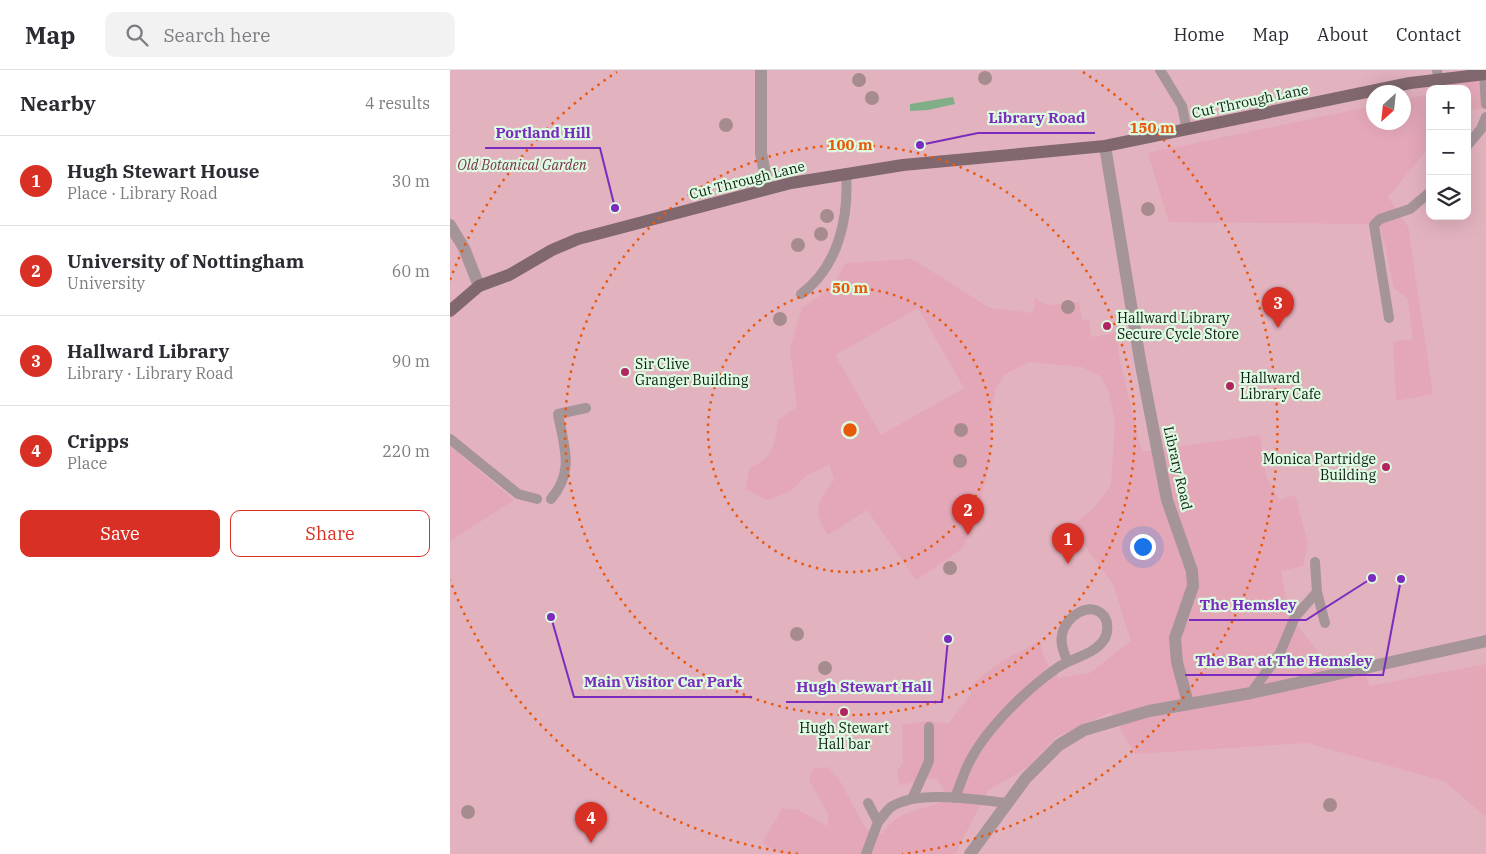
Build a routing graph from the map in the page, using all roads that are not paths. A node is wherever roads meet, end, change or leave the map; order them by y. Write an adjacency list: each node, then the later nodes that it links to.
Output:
1 (761, 70): 11 (street)
2 (1160, 70): 7 (lane)
3 (1437, 74): 4 (street, Cut Through Lane); 7 (street, Cut Through Lane)
4 (1485, 74): 5 (lane)
5 (1486, 104)
6 (1486, 116): 8 (lane)
7 (1187, 130): 9 (street, Cut Through Lane)
8 (1471, 141)
9 (1106, 146): 10 (street, Cut Through Lane); 28 (street, Library Road)
10 (846, 173): 11 (street, Cut Through Lane); 15 (lane)
11 (768, 188): 14 (street, Cut Through Lane)
12 (1426, 195): 17 (lane)
13 (450, 226): 14 (street)
14 (479, 286): 16 (street, Cut Through Lane)
15 (800, 294)
16 (450, 311)
17 (1389, 318)
18 (586, 408): 21 (lane)
19 (450, 438): 20 (lane)
20 (537, 499)
21 (551, 499)
22 (1315, 562): 23 (lane)
23 (1317, 592): 24 (lane); 27 (lane)
24 (1325, 623)
25 (1486, 641): 27 (street)
26 (1067, 661): 26 (lane); 30 (lane)
27 (1251, 693): 28 (street)
28 (1188, 703): 33 (street)
29 (929, 726): 31 (lane)
30 (955, 798): 31 (lane); 33 (lane)
31 (912, 799): 34 (lane)
32 (868, 803): 34 (lane)
33 (1008, 803): 36 (street)
34 (878, 822): 35 (lane)
35 (866, 854)
36 (970, 854)

